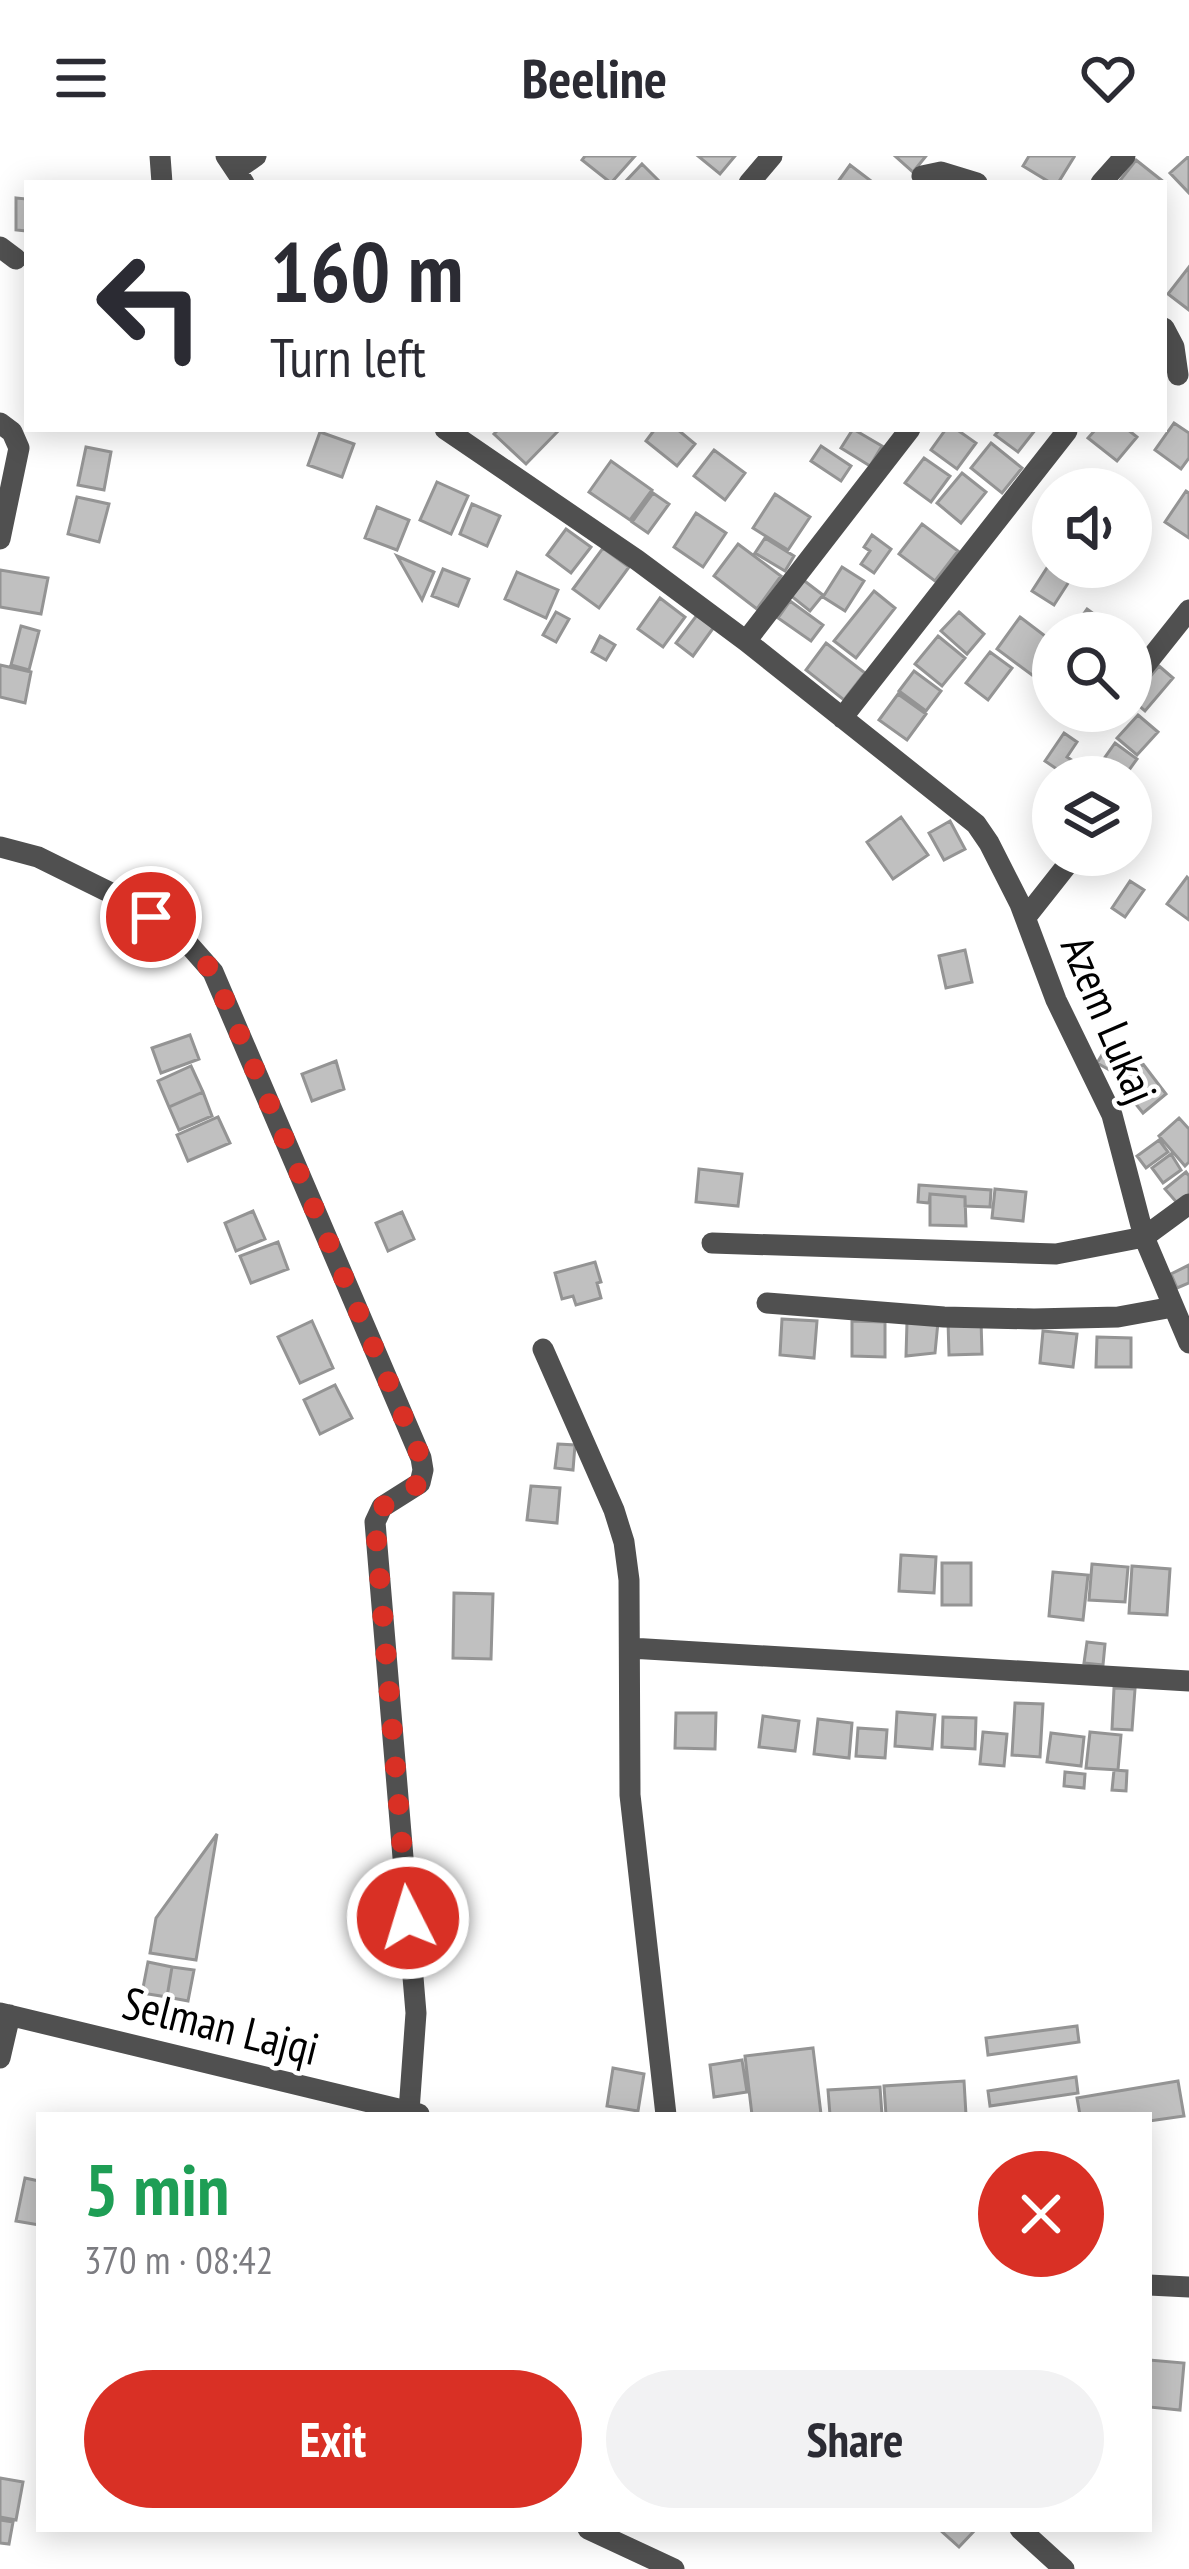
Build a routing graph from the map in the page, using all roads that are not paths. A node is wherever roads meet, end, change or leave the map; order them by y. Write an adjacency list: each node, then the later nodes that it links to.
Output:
1 (256, 156): 4 (street)
2 (772, 156): 6 (street)
3 (1125, 156): 8 (street)
4 (236, 170)
5 (922, 176): 7 (street)
6 (752, 180)
7 (967, 180)
8 (1104, 180)
9 (1167, 334): 10 (street)
10 (1178, 374)
11 (0, 423): 17 (street)
12 (449, 432): 16 (street, Azem Lukaj)
13 (484, 432): 16 (street)
14 (908, 432): 19 (street)
15 (1066, 432): 21 (street)
16 (470, 447): 19 (street, Azem Lukaj)
17 (0, 539)
18 (1189, 610): 20 (street)
19 (746, 641): 21 (street, Azem Lukaj)
20 (1152, 657)
21 (842, 718): 24 (street, Azem Lukaj)
22 (0, 848): 37 (street)
23 (1058, 876): 24 (street)
24 (1026, 917): 26 (street, Azem Lukaj)
25 (1189, 1204): 26 (street)
26 (1144, 1238): 27 (street); 29 (street, Azem Lukaj)
27 (712, 1243)
28 (767, 1303): 29 (street)
29 (1173, 1307): 30 (street, Azem Lukaj)
30 (1189, 1343)
31 (543, 1348): 32 (street)
32 (630, 1648): 33 (street); 38 (street)
33 (1189, 1681)
34 (5, 2014): 35 (street); 36 (street, Selman Lajqi)
35 (0, 2058)
36 (412, 2112)
37 (416, 2112)
38 (666, 2112)
39 (1152, 2285): 40 (street)
40 (1189, 2287)
41 (594, 2532): 43 (street)
42 (1023, 2532): 44 (street)
43 (674, 2569)
44 (1064, 2569)

